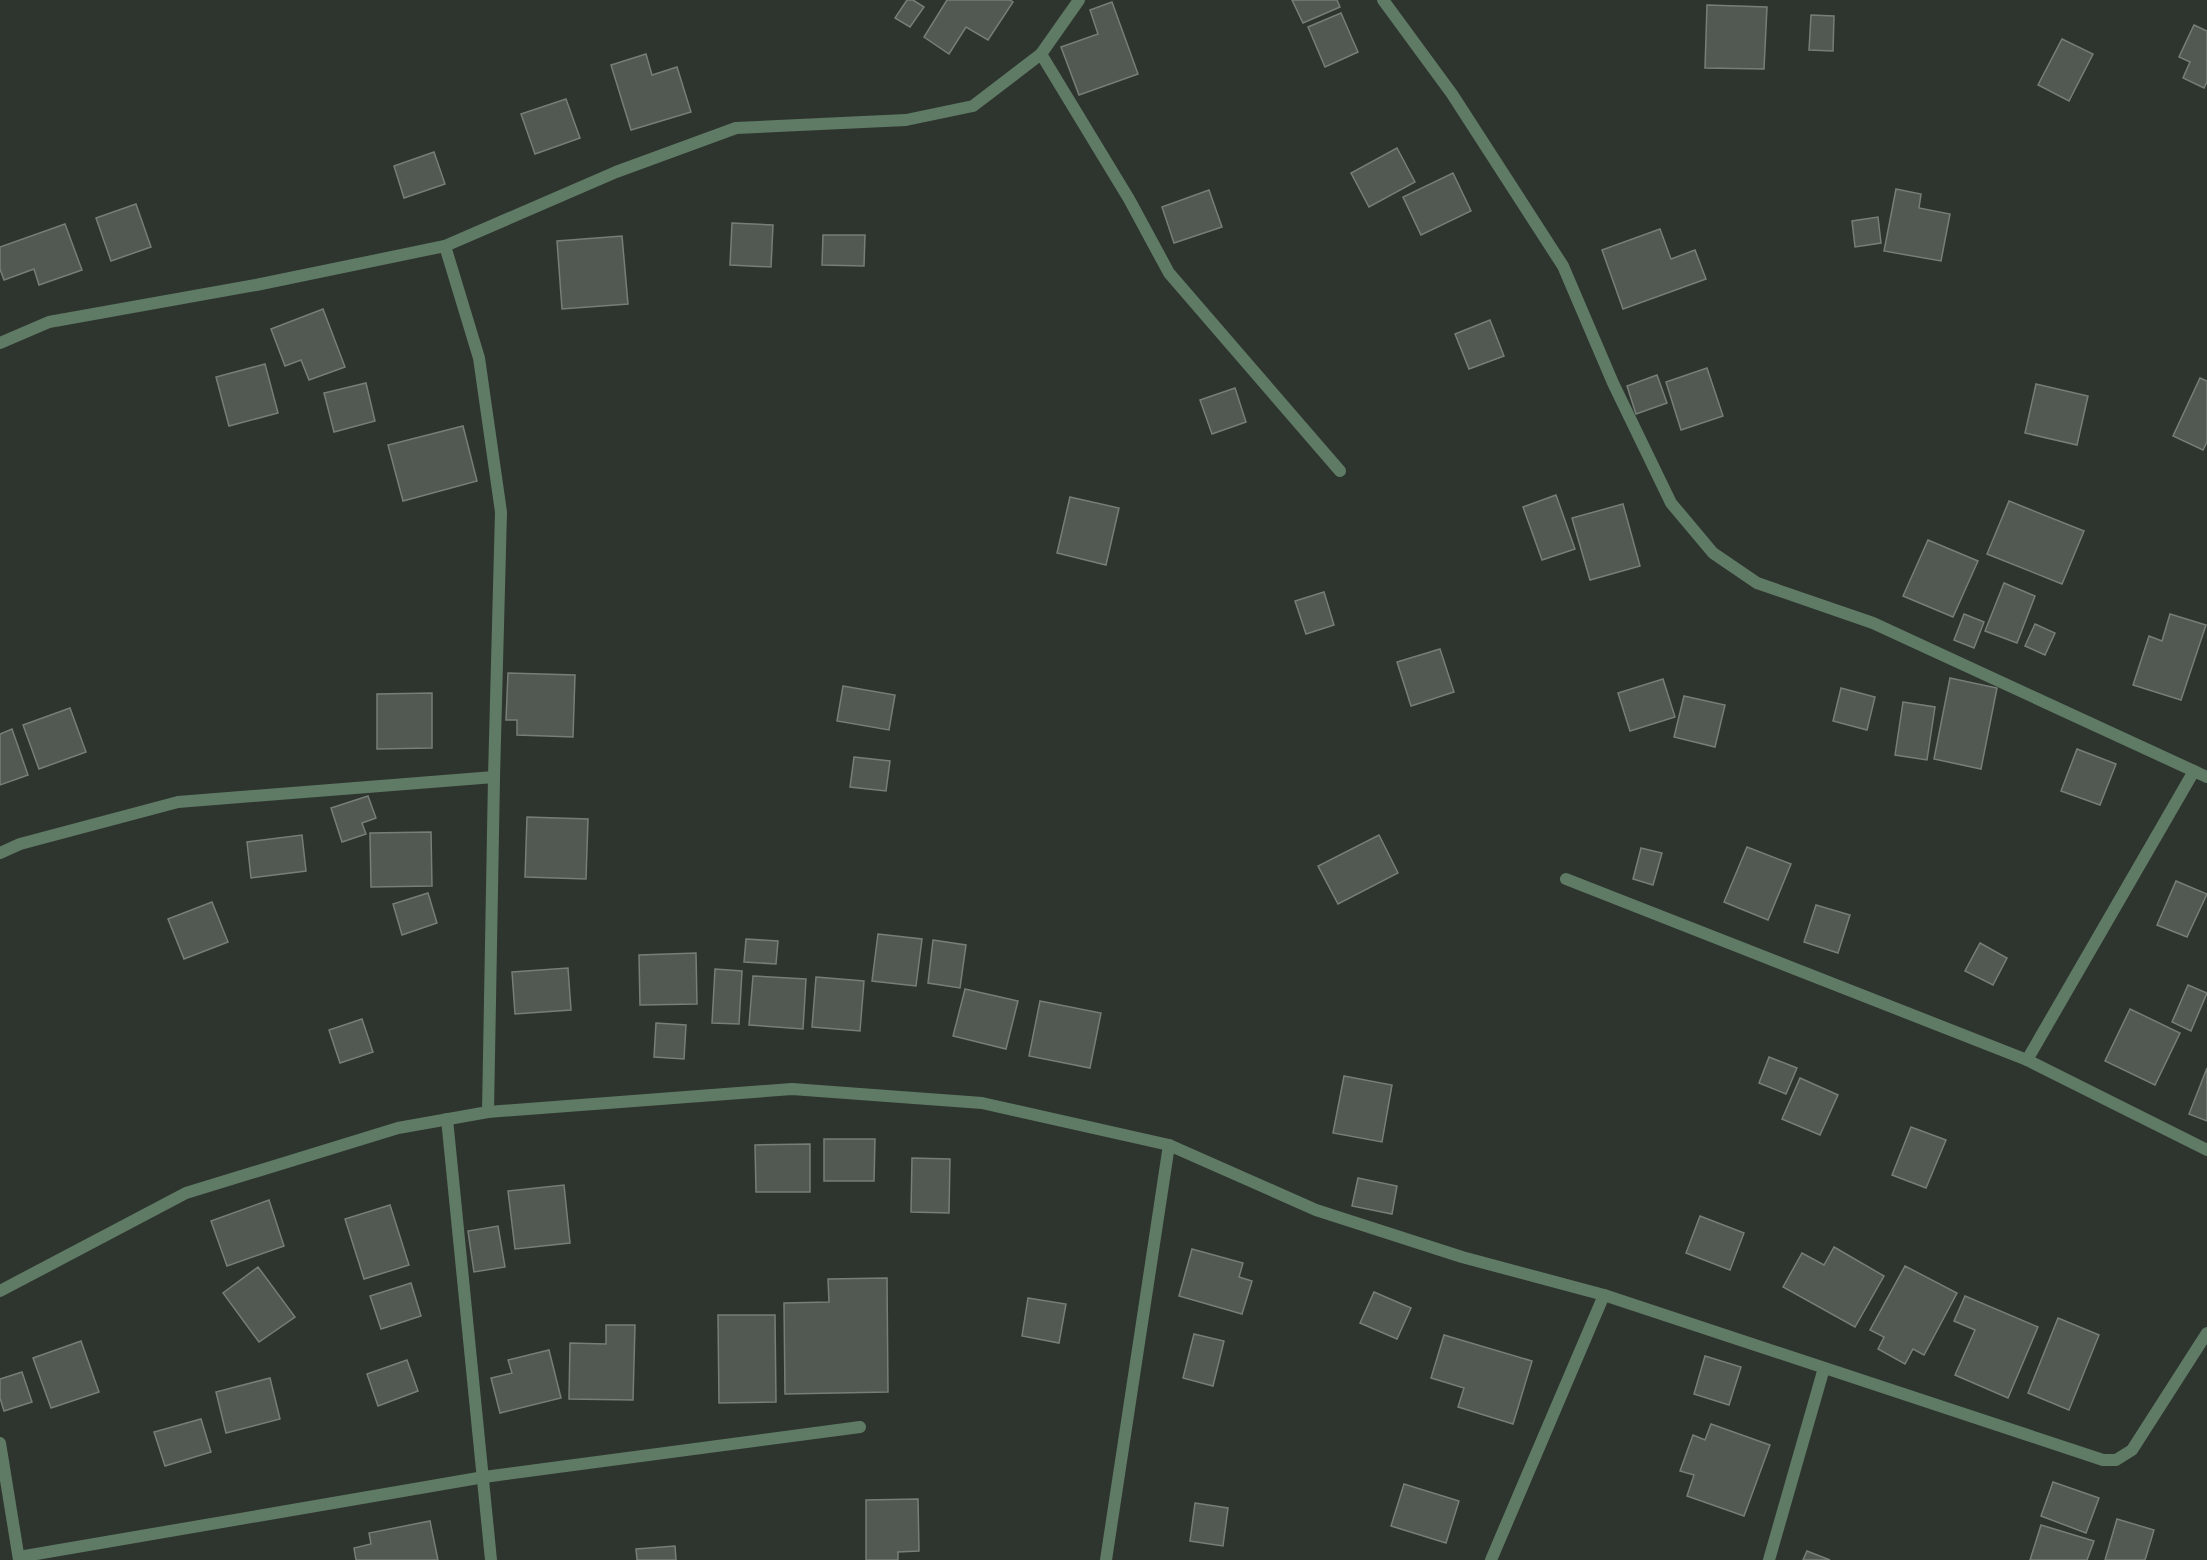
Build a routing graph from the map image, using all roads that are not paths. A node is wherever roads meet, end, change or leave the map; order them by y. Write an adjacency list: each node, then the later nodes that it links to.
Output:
1 (1079, 0): 3 (street)
2 (1383, 0): 7 (street)
3 (1041, 54): 4 (street); 6 (street)
4 (445, 246): 5 (street); 8 (street)
5 (0, 343)
6 (1340, 471)
7 (2194, 771): 9 (street); 12 (street)
8 (494, 777): 10 (street); 13 (street)
9 (2207, 777)
10 (0, 853)
11 (1566, 879): 12 (street)
12 (2028, 1060): 16 (street)
13 (488, 1112): 14 (street); 15 (street)
14 (447, 1119): 17 (street); 23 (street)
15 (1169, 1146): 18 (street); 26 (street)
16 (2207, 1150)
17 (0, 1291)
18 (1604, 1295): 20 (street); 27 (street)
19 (2207, 1333): 20 (street)
20 (1824, 1368): 28 (street)
21 (860, 1428): 23 (street)
22 (0, 1443): 24 (street)
23 (484, 1478): 24 (street); 25 (street)
24 (19, 1558)
25 (491, 1560)
26 (1106, 1560)
27 (1491, 1560)
28 (1769, 1560)

